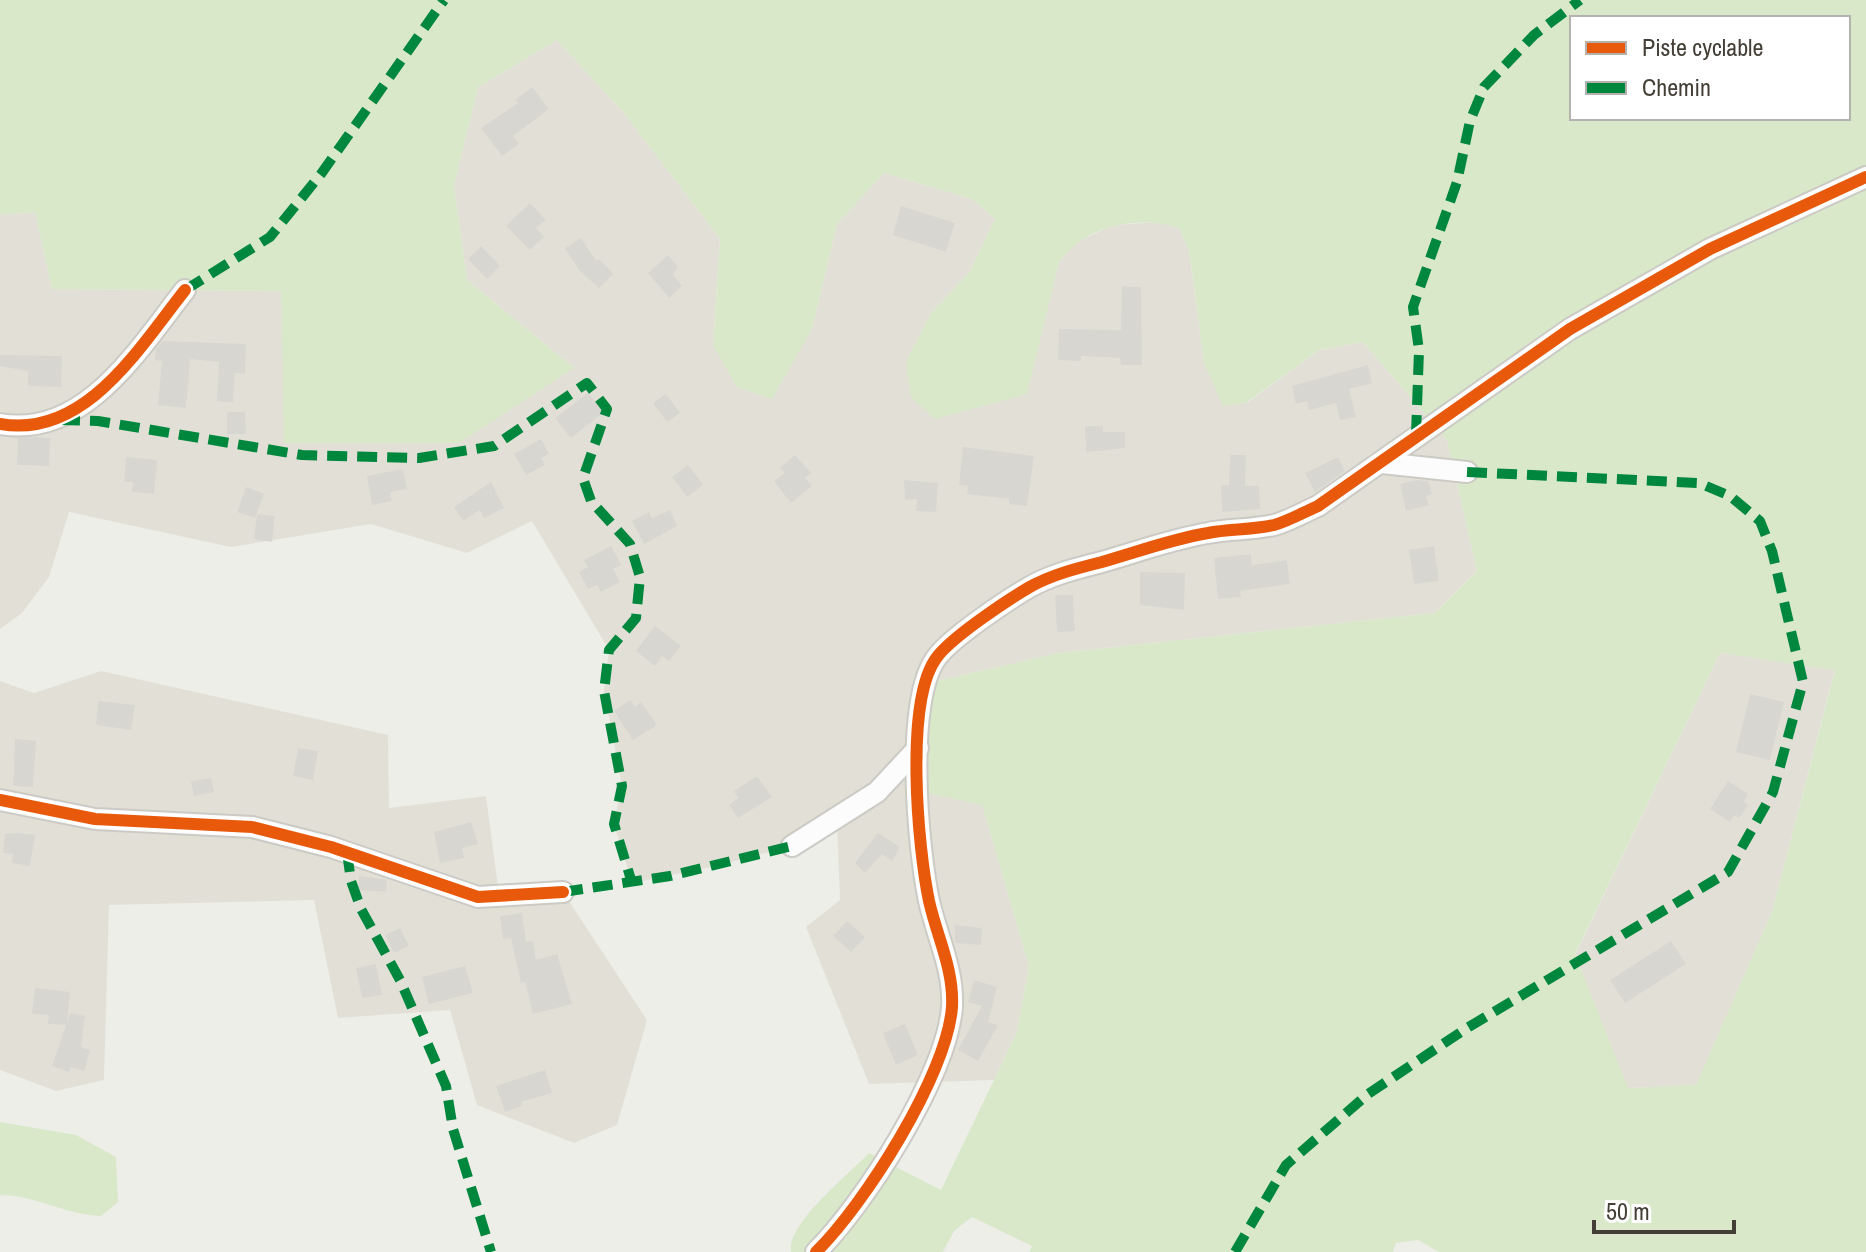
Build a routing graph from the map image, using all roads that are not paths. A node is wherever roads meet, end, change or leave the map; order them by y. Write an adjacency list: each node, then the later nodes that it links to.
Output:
1 (1866, 177): 4 (street)
2 (185, 290): 3 (street)
3 (0, 424)
4 (1382, 463): 5 (street); 6 (street)
5 (1467, 472)
6 (918, 748): 8 (street); 10 (street)
7 (0, 800): 9 (street)
8 (792, 846)
9 (563, 892)
10 (816, 1252)

